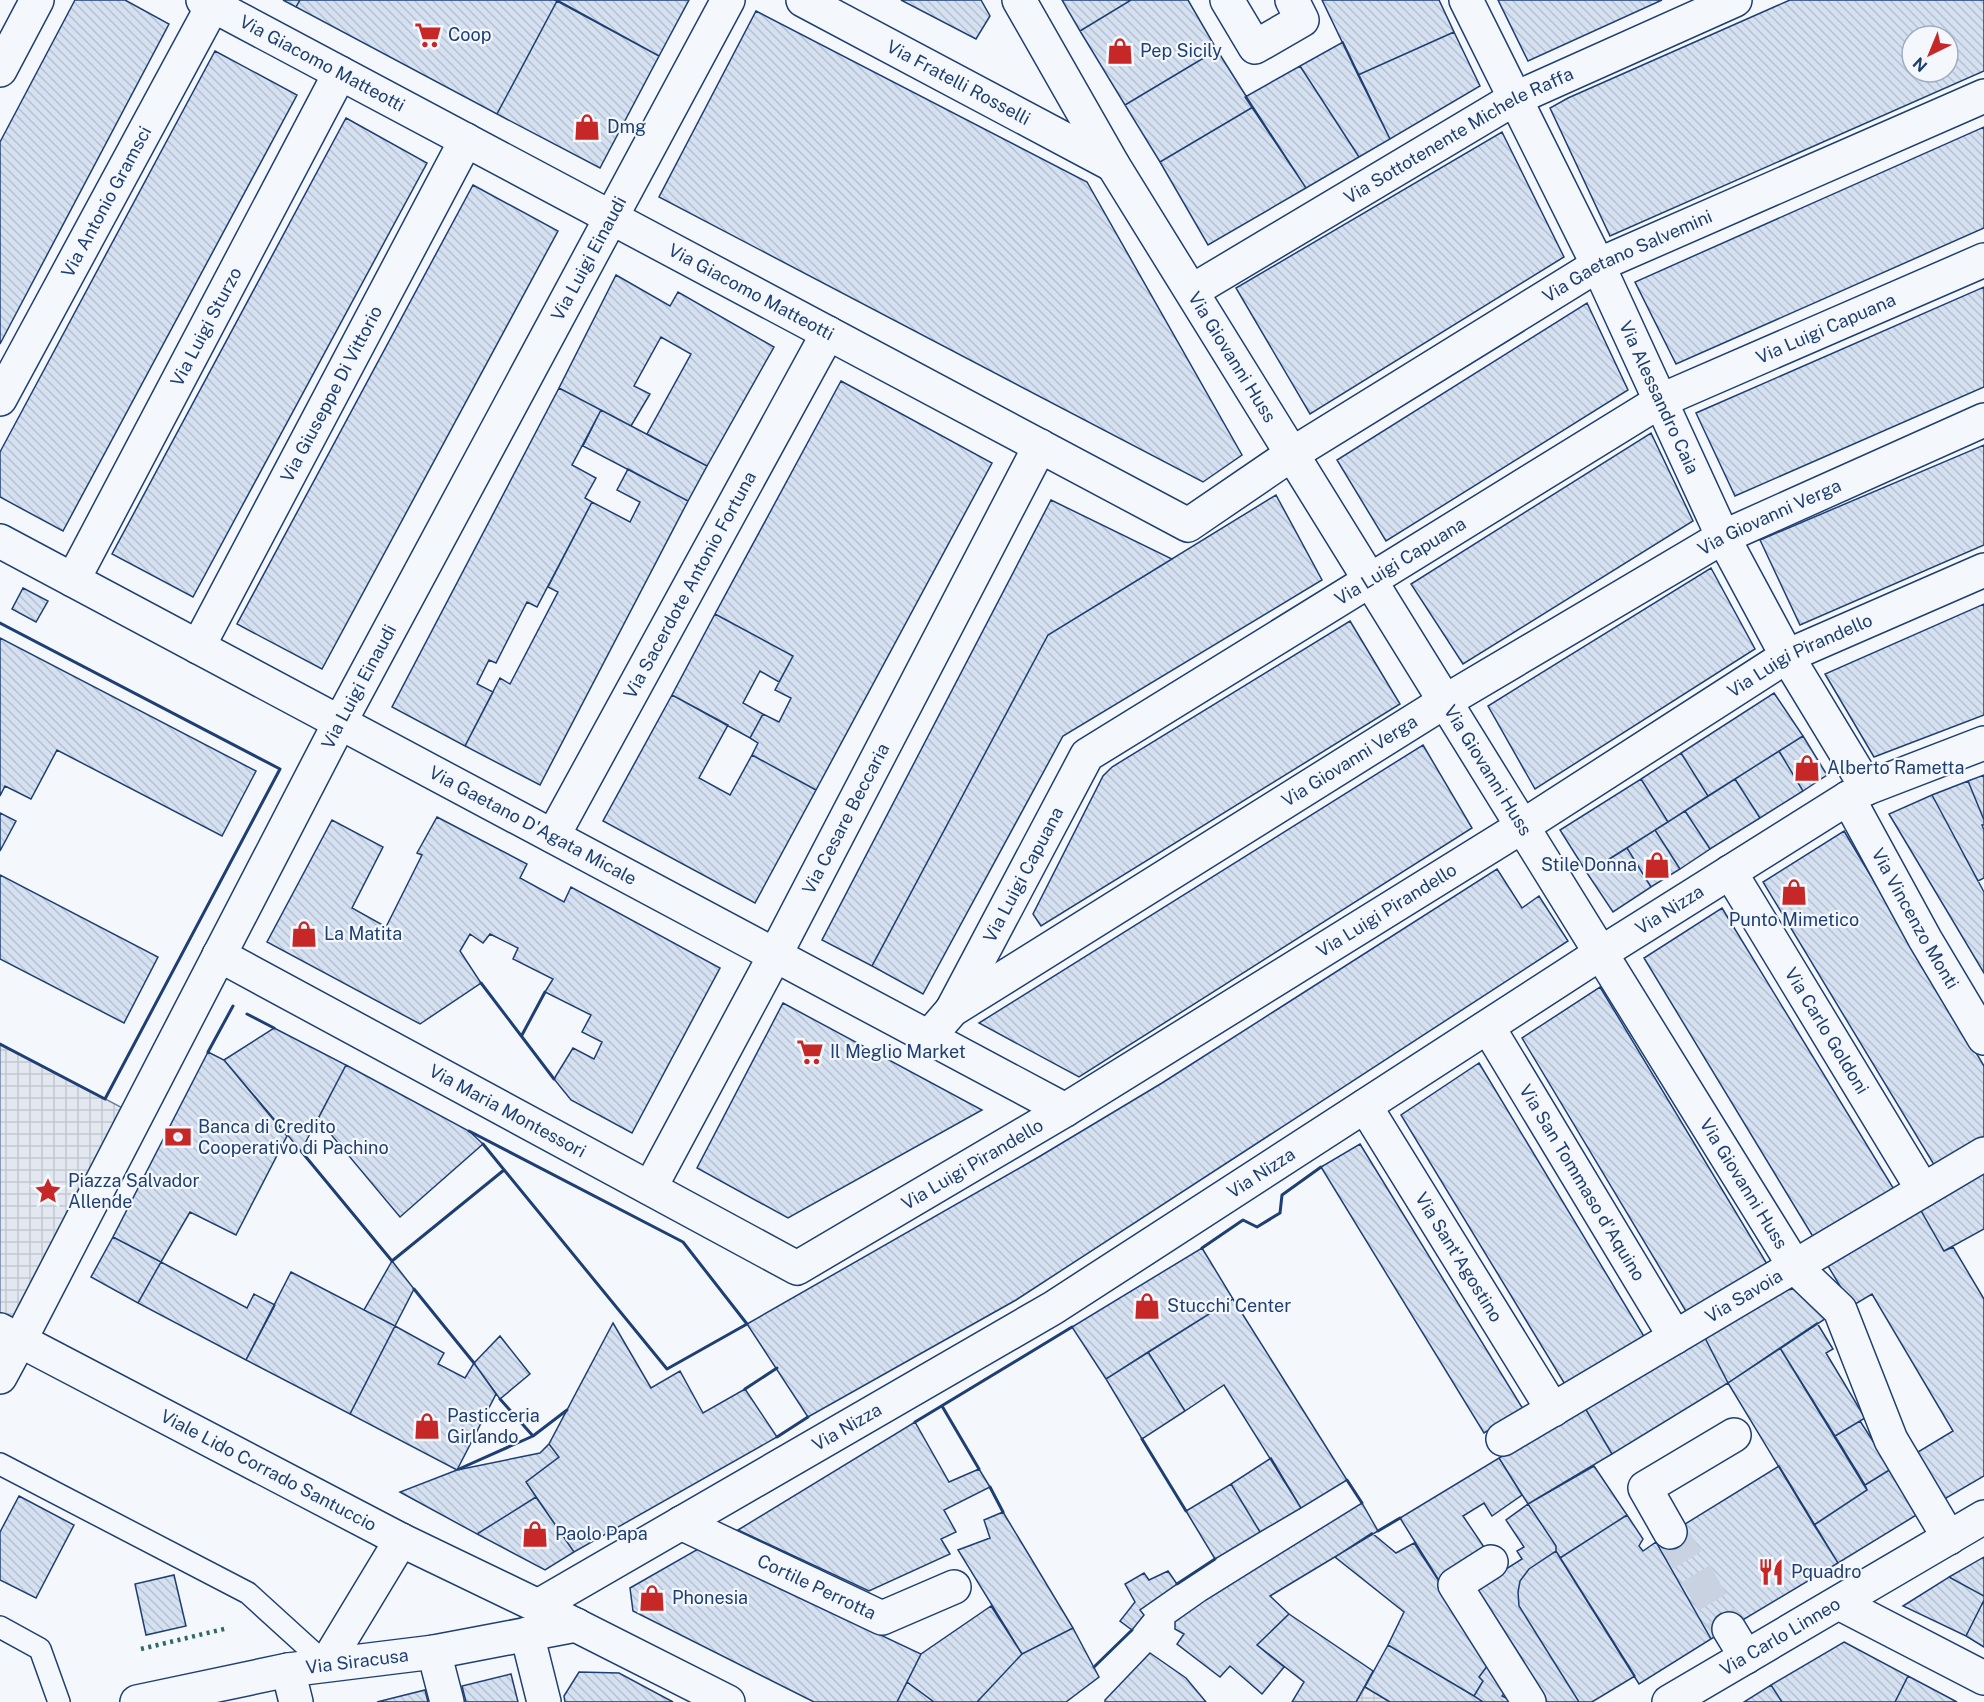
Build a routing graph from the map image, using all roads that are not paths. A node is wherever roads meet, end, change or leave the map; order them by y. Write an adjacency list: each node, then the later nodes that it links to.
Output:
1 (37, 0): 10 (street)
2 (728, 0): 16 (street, Via Luigi Einaudi)
3 (803, 0): 15 (street, Via Fratelli Rosselli)
4 (1019, 0): 15 (street, Via Giovanni Huss)
5 (1227, 0): 6 (street)
6 (1292, 0)
7 (1466, 0): 13 (street, Via Alessandro Caia)
8 (1735, 0): 13 (street, Via Sottotenente Michele Raffa)
9 (208, 3): 11 (street, Via Giacomo Matteotti); 21 (street, Via Antonio Gramsci)
10 (0, 70)
11 (340, 73): 14 (street, Via Giacomo Matteotti); 29 (street, Via Luigi Sturzo)
12 (1984, 96): 18 (street, Via Gaetano Salvemini)
13 (1514, 99): 18 (street, Via Alessandro Caia); 19 (street, Via Sottotenente Michele Raffa)
14 (466, 140): 16 (street, Via Giacomo Matteotti); 31 (street, Via Giuseppe Di Vittorio)
15 (1113, 165): 19 (street, Via Giovanni Huss)
16 (610, 217): 20 (street, Via Giacomo Matteotti); 34 (street, Via Luigi Einaudi)
17 (1984, 260): 22 (street, Via Luigi Capuana)
18 (1598, 265): 22 (street, Via Alessandro Caia); 25 (street, Via Gaetano Salvemini)
19 (1192, 291): 25 (street, Via Giovanni Huss)
20 (828, 333): 24 (street, Via Giacomo Matteotti); 38 (street, Via Sacerdote Antonio Fortuna)
21 (0, 399)
22 (1662, 400): 26 (street, Via Alessandro Caia); 30 (street, Via Luigi Capuana)
23 (1984, 420): 26 (street, Via Giovanni Verga)
24 (1040, 446): 25 (street, Via Giacomo Matteotti); 42 (street, Via Cesare Beccaria)
25 (1292, 454): 30 (street, Via Giovanni Huss)
26 (1723, 537): 32 (street, Via Alessandro Caia); 33 (street, Via Giovanni Verga)
27 (0, 541): 29 (street, Via Gaetano D'Agata Micale)
28 (1984, 570): 32 (street, Via Luigi Pirandello)
29 (73, 580): 31 (street, Via Gaetano D'Agata Micale)
30 (1371, 581): 33 (street, Via Giovanni Huss); 43 (street, Via Luigi Capuana)
31 (198, 647): 34 (street, Via Gaetano D'Agata Micale)
32 (1787, 656): 36 (street, Via Alessandro Caia); 37 (street, Via Luigi Pirandello)
33 (1444, 702): 37 (street, Via Giovanni Huss); 43 (street, Via Giovanni Verga)
34 (340, 722): 38 (street, Via Gaetano D'Agata Micale); 41 (street, Via Luigi Einaudi)
35 (1984, 743): 36 (street, Via Nizza)
36 (1858, 793): 39 (street, Via Nizza); 46 (street, Via Vincenzo Monti)
37 (1523, 826): 40 (street, Via Giovanni Huss); 48 (street, Via Luigi Pirandello)
38 (554, 836): 42 (street, Via Gaetano D'Agata Micale)
39 (1730, 872): 40 (street, Via Nizza); 51 (street, Via Carlo Goldoni)
40 (1601, 953): 44 (street, Via Nizza); 52 (street, Via Giovanni Huss)
41 (219, 955): 50 (street, Via Maria Montessori); 54 (street, Via Luigi Einaudi)
42 (775, 955): 45 (street, Via Gaetano D'Agata Micale); 50 (street, Via Cesare Beccaria)
43 (952, 1010): 45 (street, Via Giovanni Verga)
44 (1488, 1027): 47 (street, Via Nizza); 55 (street, Via San Tommaso d'Aquino)
45 (928, 1038): 48 (street, Via Gaetano D'Agata Micale)
46 (1984, 1038)
47 (1365, 1106): 57 (street, Via Sant'Agostino); 62 (street, Via Nizza)
48 (1065, 1110): 53 (street, Via Luigi Pirandello)
49 (1984, 1154): 51 (street, Via Savoia)
50 (650, 1188): 53 (street, Via Maria Montessori)
51 (1923, 1190): 52 (street, Via Savoia)
52 (1795, 1267): 55 (street, Via Savoia); 64 (street, Via Giovanni Huss)
53 (797, 1268)
54 (10, 1335): 56 (street, Via Luigi Einaudi); 65 (street, Viale Lido Corrado Santuccio)
55 (1675, 1337): 57 (street, Via Savoia)
56 (0, 1377)
57 (1553, 1410): 59 (street, Via Savoia)
58 (1734, 1435): 63 (street)
59 (1503, 1439)
60 (0, 1464): 74 (lane)
61 (1984, 1517): 64 (street, Via Carlo Linneo)
62 (681, 1523): 67 (street, Cortile Perrotta); 69 (street, Via Nizza)
63 (1670, 1532)
64 (1949, 1538): 68 (street, Via Carlo Linneo)
65 (401, 1540): 69 (street, Viale Lido Corrado Santuccio); 74 (street)
66 (1491, 1562): 83 (street)
67 (954, 1587)
68 (1839, 1603): 73 (street, Via Carlo Linneo); 76 (street)
69 (533, 1620): 72 (street, Via Siracusa); 81 (street); 82 (street, Viale Lido Corrado Santuccio)
70 (0, 1627): 77 (lane)
71 (1729, 1629): 73 (street)
72 (434, 1652): 74 (street, Via Siracusa); 80 (street)
73 (1746, 1657): 84 (street, Via Carlo Linneo)
74 (326, 1664): 75 (street, Via Siracusa)
75 (288, 1670): 78 (street, Via Siracusa); 79 (street)
76 (1984, 1678)
77 (59, 1702)
78 (141, 1702)
79 (296, 1702)
80 (447, 1702)
81 (544, 1702)
82 (728, 1702)
83 (1529, 1702)
84 (1669, 1702)

